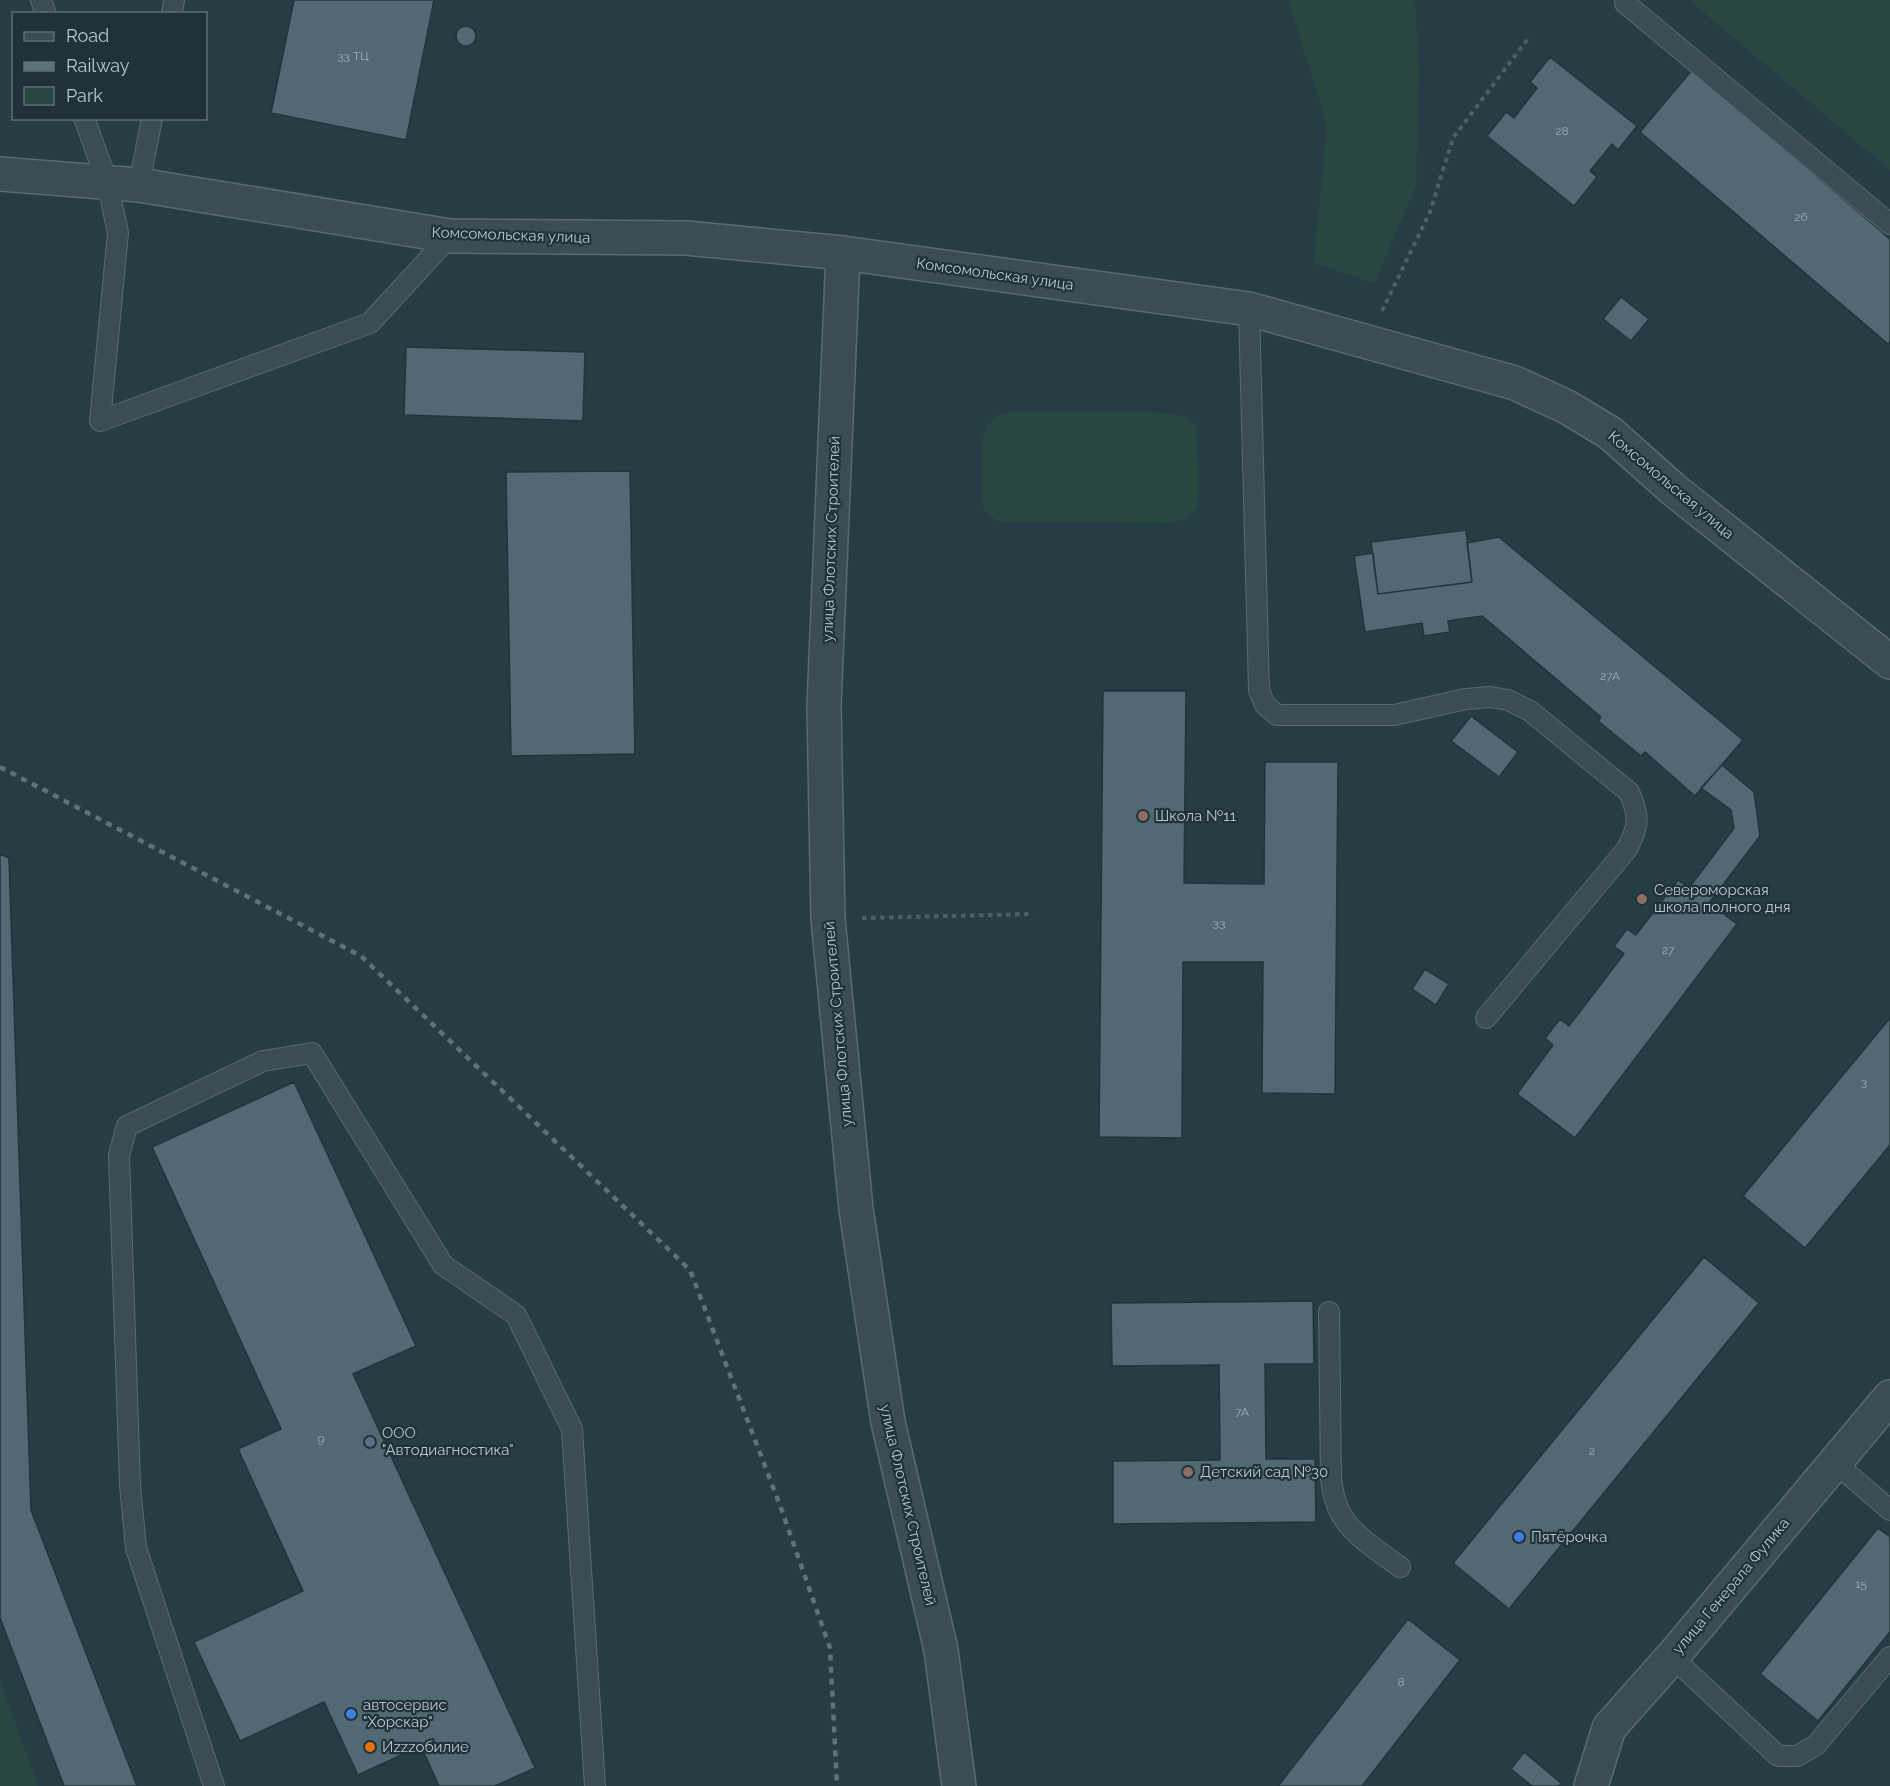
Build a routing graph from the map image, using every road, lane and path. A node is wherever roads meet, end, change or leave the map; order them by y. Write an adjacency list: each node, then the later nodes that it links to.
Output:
1 (1625, 3): 8 (lane)
2 (1530, 36): 12 (path)
3 (85, 120): 6 (lane)
4 (152, 120): 7 (lane)
5 (0, 174): 6 (street, Комсомольская улица)
6 (107, 181): 7 (street, Комсомольская улица); 9 (lane)
7 (140, 184): 9 (street, Комсомольская улица)
8 (1890, 224)
9 (450, 236): 10 (street, Комсомольская улица)
10 (843, 253): 11 (street, Комсомольская улица); 15 (street, улица Флотских Строителей)
11 (1248, 309): 12 (street, Комсомольская улица); 16 (lane)
12 (1367, 341): 13 (street, Комсомольская улица)
13 (1890, 662)
14 (1034, 914): 15 (path)
15 (828, 919): 26 (street, улица Флотских Строителей)
16 (1486, 1018)
17 (1329, 1312): 21 (lane)
18 (1890, 1397): 19 (street, улица Генерала Фулика)
19 (1835, 1463): 20 (lane); 22 (street, улица Генерала Фулика)
20 (1890, 1509)
21 (1400, 1567)
22 (1672, 1657): 23 (lane); 27 (street, улица Генерала Фулика)
23 (1890, 1657)
24 (214, 1786): 25 (lane)
25 (595, 1786)
26 (958, 1786)
27 (1591, 1786)

